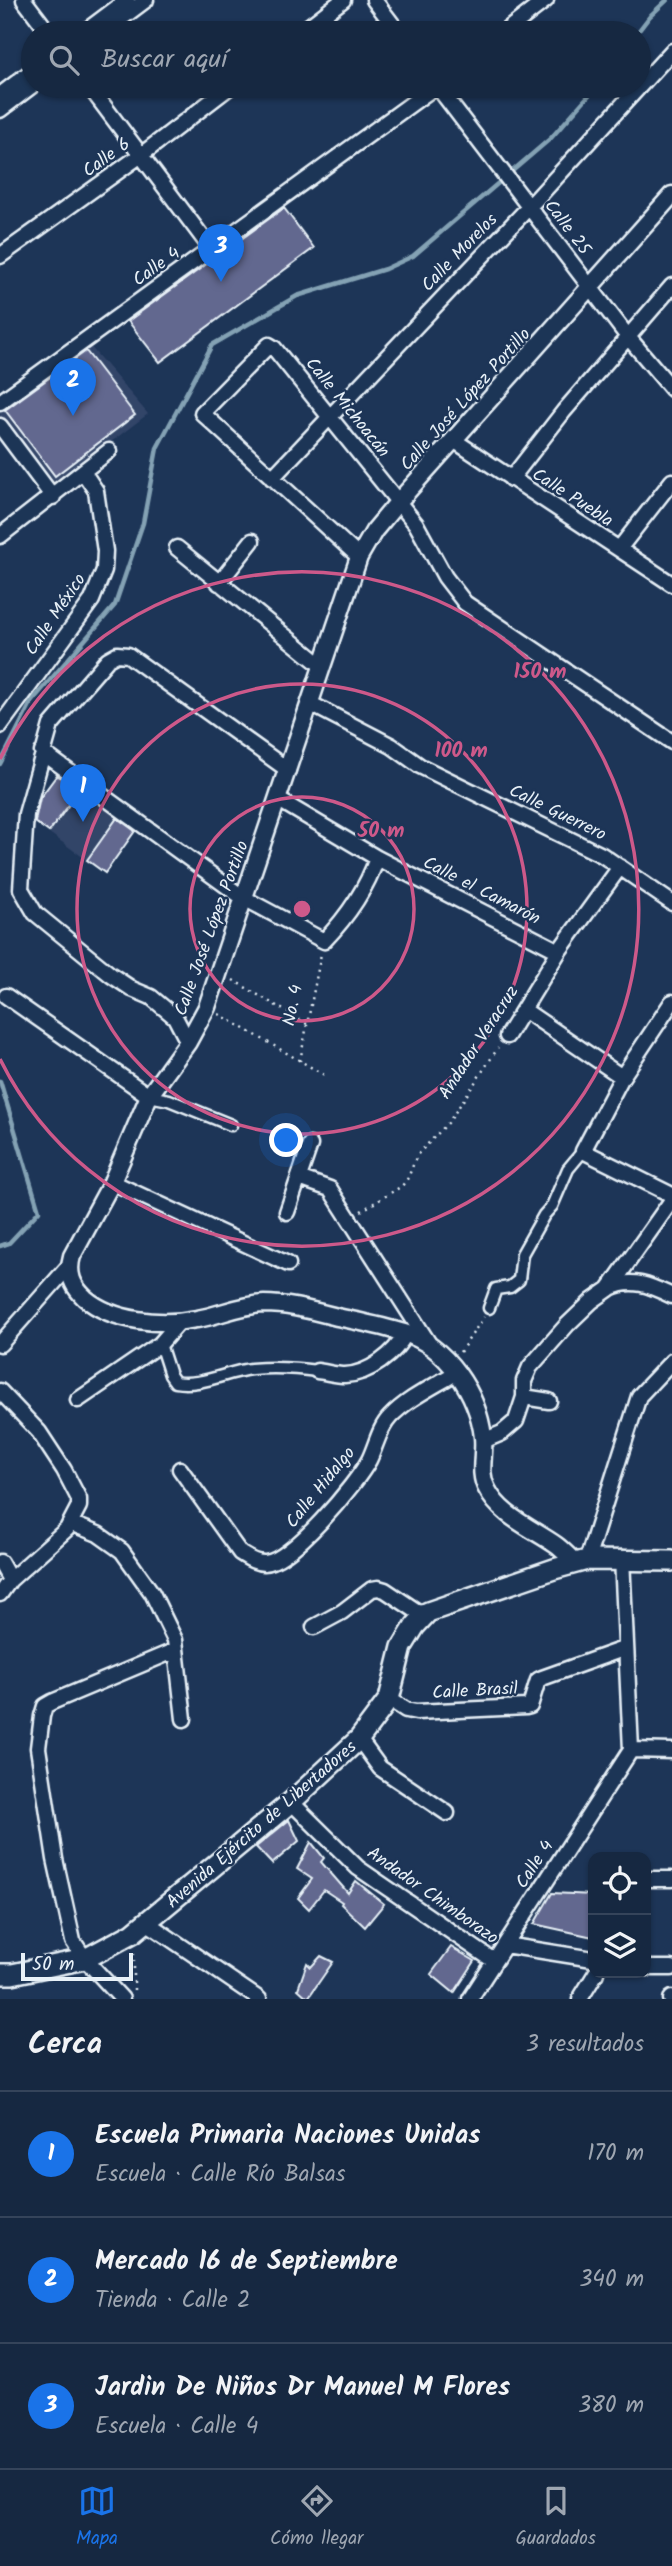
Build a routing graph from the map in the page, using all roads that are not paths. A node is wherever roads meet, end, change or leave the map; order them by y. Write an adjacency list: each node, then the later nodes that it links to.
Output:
1 (24, 0): 7 (street)
2 (127, 0): 8 (street)
3 (146, 0): 9 (street)
4 (343, 0): 10 (street)
5 (374, 0): 11 (street)
6 (546, 0): 12 (street)
7 (40, 21)
8 (99, 21)
9 (118, 21)
10 (316, 21)
11 (390, 21)
12 (519, 21)
13 (672, 51): 14 (street, Calle Morelos)
14 (651, 74)
15 (21, 79): 17 (street)
16 (21, 94): 23 (street)
17 (0, 95)
18 (98, 98): 24 (street)
19 (216, 98): 24 (street, Calle 6)
20 (420, 98): 27 (street, Calle 4)
21 (445, 98): 26 (street, Calle 25)
22 (629, 98): 26 (street, Calle Morelos)
23 (0, 110)
24 (141, 155): 27 (street); 28 (street, Calle 6)
25 (672, 195): 30 (street, Calle José López Portillo)
26 (529, 207): 30 (street, Calle 25); 34 (street, Calle Morelos)
27 (212, 250): 33 (street, Calle 4)
28 (0, 256)
29 (672, 286): 31 (street)
30 (591, 288): 31 (street, Calle 25); 36 (street, Calle José López Portillo)
31 (628, 337): 32 (street, Calle 25); 40 (street)
32 (672, 389)
33 (0, 402)
34 (330, 415): 39 (street, Calle Morelos); 39 (street, Calle Michoacán); 43 (street, Calle Michoacán)
35 (0, 426): 42 (street)
36 (455, 441): 40 (street, Calle Puebla); 43 (street, Calle José López Portillo)
37 (109, 451): 38 (street)
38 (84, 473): 42 (street); 53 (street, Calle México)
39 (272, 478): 48 (street)
40 (511, 479): 47 (street, Calle Puebla)
41 (672, 481): 47 (street)
42 (53, 497): 44 (street)
43 (399, 501): 48 (street, Calle José López Portillo); 54 (street, Calle Michoacán)
44 (0, 536)
45 (252, 541): 49 (street)
46 (177, 548): 49 (street)
47 (619, 549): 50 (street, Calle Puebla)
48 (359, 557): 51 (street, Calle José López Portillo)
49 (219, 583): 51 (street)
50 (672, 584)
51 (322, 666): 52 (street, Calle José López Portillo)
52 (311, 704): 56 (street, Calle José López Portillo); 59 (street, Calle Guerrero)
53 (0, 726)
54 (672, 742)
55 (42, 752): 56 (street); 60 (street); 67 (street)
56 (288, 770): 57 (street, Calle José López Portillo)
57 (279, 800): 58 (street, Calle el Camarón); 60 (street, Calle José López Portillo)
58 (377, 858): 60 (street); 62 (street, Calle el Camarón)
59 (620, 867): 61 (street, Calle Guerrero); 62 (street, Andador Veracruz)
60 (242, 897): 67 (street, Calle José López Portillo)
61 (672, 904)
62 (559, 951): 65 (street, Andador Veracruz)
63 (6, 996): 69 (street)
64 (672, 1002): 68 (street)
65 (524, 1010): 66 (street, Andador Veracruz); 68 (street)
66 (507, 1036)
67 (188, 1042): 69 (street, Calle José López Portillo)
68 (622, 1077): 72 (street)
69 (149, 1096): 70 (street); 74 (street, Calle José López Portillo)
70 (231, 1125)
71 (310, 1145): 73 (street)
72 (583, 1151): 75 (street); 81 (street)
73 (299, 1178): 76 (street); 84 (street)
74 (112, 1182): 77 (street); 78 (street, Calle José López Portillo)
75 (672, 1198): 79 (street)
76 (287, 1212)
77 (288, 1264)
78 (68, 1267): 82 (street); 85 (street)
79 (609, 1289): 80 (street); 93 (street)
80 (672, 1296)
81 (489, 1308)
82 (180, 1321): 83 (street); 86 (street)
83 (406, 1333): 84 (street); 89 (street)
84 (428, 1342): 88 (street)
85 (0, 1344)
86 (160, 1344): 89 (street); 94 (street)
87 (672, 1361): 90 (street)
88 (455, 1368): 96 (street); 97 (street, Calle Hidalgo)
89 (317, 1371)
90 (657, 1376): 91 (street); 101 (street)
91 (672, 1381)
92 (0, 1391): 98 (street)
93 (524, 1396): 95 (street); 96 (street)
94 (78, 1401)
95 (549, 1401)
96 (483, 1441): 101 (street)
97 (180, 1469)
98 (70, 1523): 103 (street); 108 (street)
99 (622, 1558): 100 (main road, Avenida Ejército de Libertadores); 101 (main road, Avenida Ejército de Libertadores); 107 (street)
100 (672, 1560)
101 (581, 1561): 105 (main road, Avenida Ejército de Libertadores)
102 (0, 1562): 103 (street)
103 (10, 1580): 104 (street)
104 (0, 1594)
105 (425, 1616): 106 (street); 109 (main road, Avenida Ejército de Libertadores)
106 (314, 1627)
107 (626, 1648): 109 (street, Calle Brasil); 112 (street)
108 (176, 1650): 110 (street); 121 (street)
109 (389, 1699): 111 (main road, Avenida Ejército de Libertadores)
110 (184, 1720)
111 (359, 1739): 114 (main road, Avenida Ejército de Libertadores); 115 (street)
112 (631, 1750): 113 (street); 119 (street, Calle 4)
113 (672, 1751)
114 (291, 1802): 118 (main road, Avenida Ejército de Libertadores); 122 (street, Andador Chimborazo)
115 (447, 1813)
116 (652, 1879): 117 (street)
117 (672, 1879)
118 (140, 1927): 121 (main road, Avenida Ejército de Libertadores); 128 (street)
119 (505, 1945): 120 (street); 122 (street, Calle 4)
120 (588, 1958)
121 (79, 1961): 125 (main road, Avenida Ejército de Libertadores); 127 (street)
122 (494, 1961): 129 (street, Calle 4)
123 (651, 1968): 124 (street)
124 (672, 1968)
125 (0, 1974)
126 (593, 1978): 130 (street)
127 (122, 1999)
128 (259, 1999)
129 (470, 1999)
130 (580, 1999)

